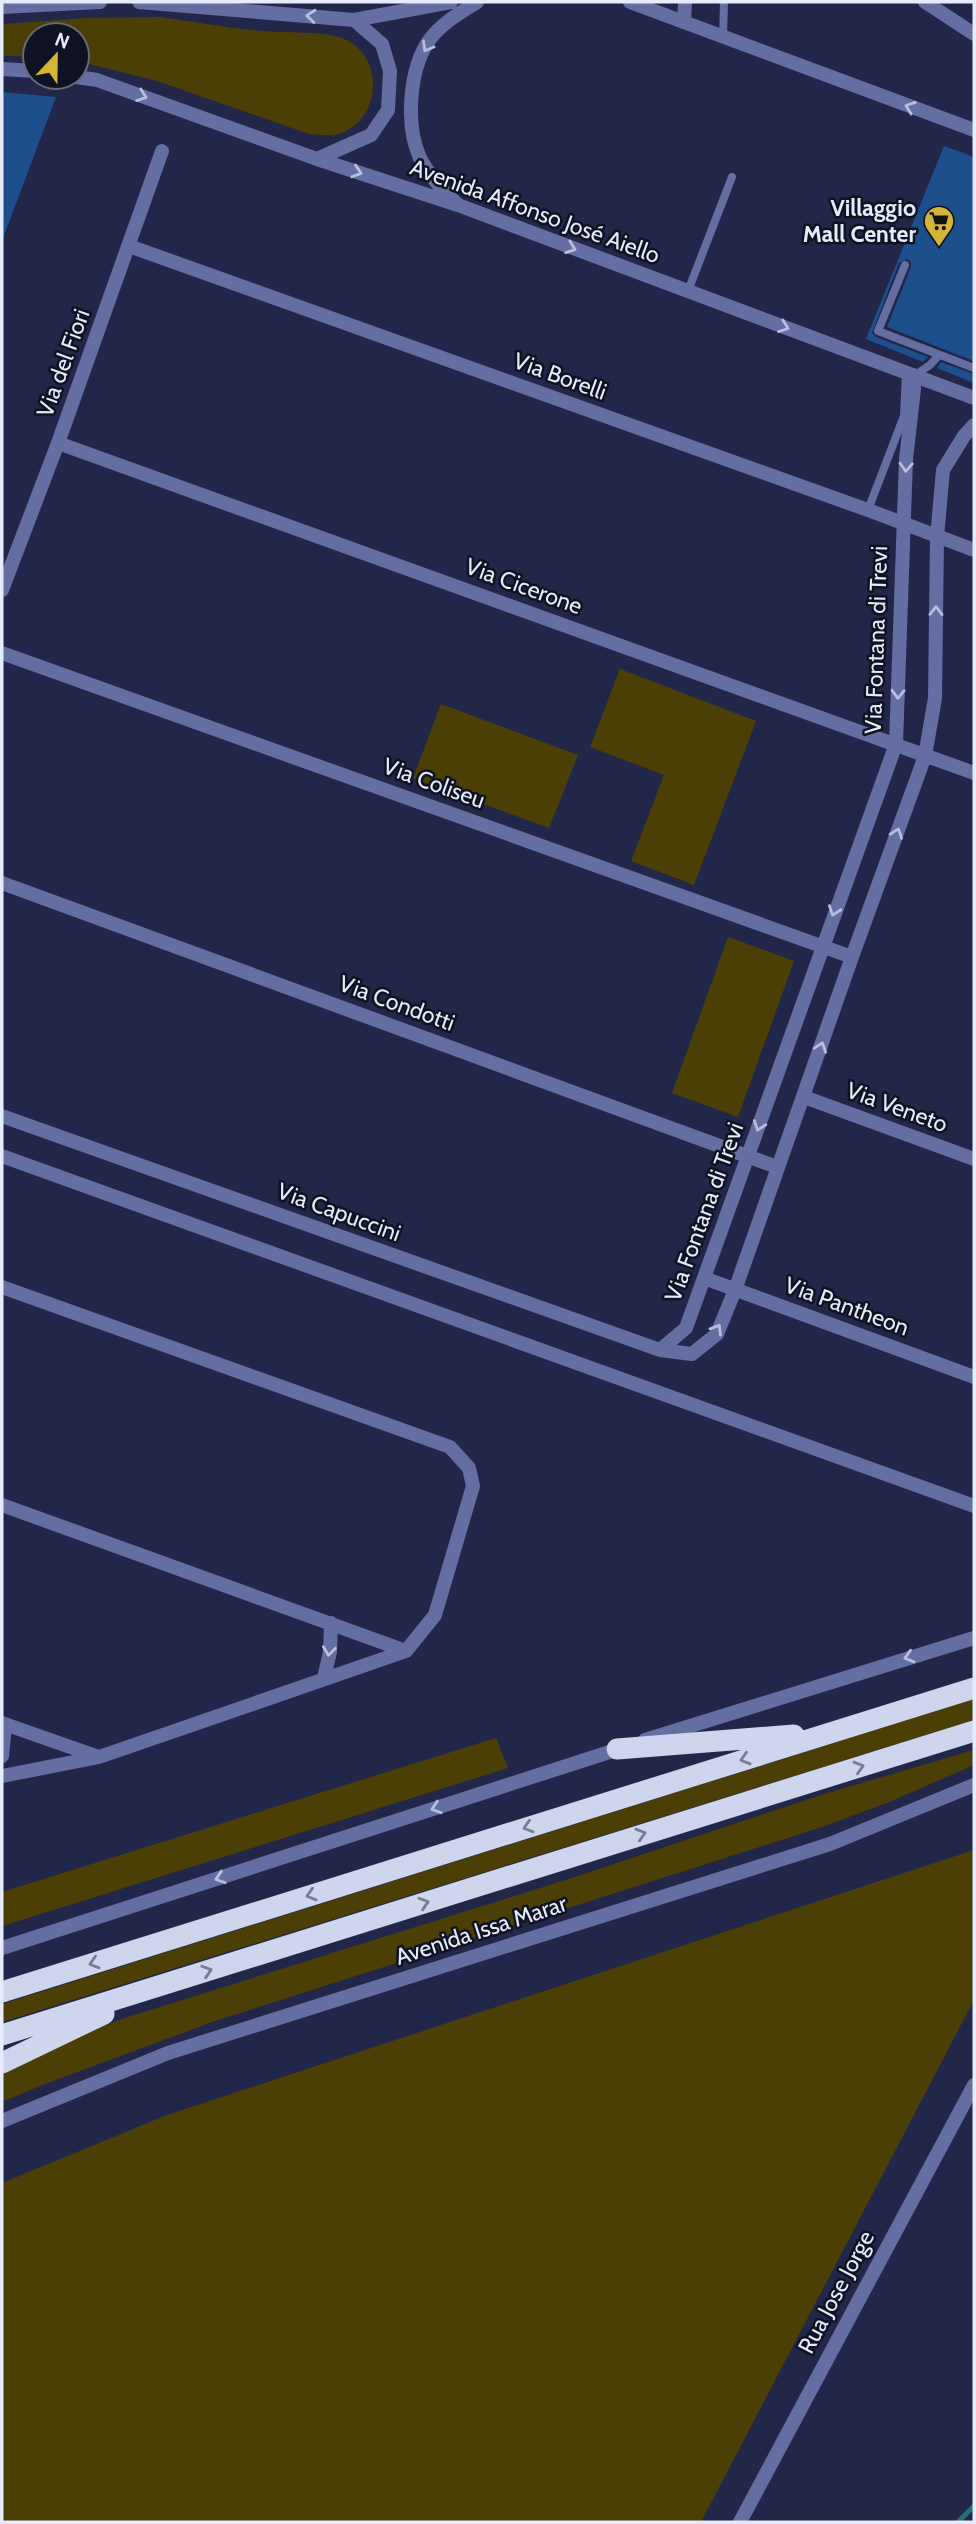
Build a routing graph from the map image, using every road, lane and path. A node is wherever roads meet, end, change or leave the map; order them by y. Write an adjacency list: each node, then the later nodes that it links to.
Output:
1 (100, 2): 9 (street)
2 (139, 2): 10 (street, one-way to 2)
3 (451, 2): 10 (street)
4 (477, 2): 21 (street, one-way to 21)
5 (630, 2): 11 (street)
6 (685, 2): 11 (street)
7 (724, 2): 13 (lane)
8 (925, 2): 12 (street)
9 (2, 7)
10 (354, 20): 19 (street)
11 (684, 22): 13 (street)
12 (974, 34)
13 (723, 38): 17 (street, one-way to 13)
14 (2, 69): 15 (street)
15 (21, 70)
16 (91, 79): 19 (street, Avenida Affonso José Aiello, one-way to 19)
17 (974, 130)
18 (162, 151): 22 (street, Via del Fiori)
19 (317, 159): 21 (street, Avenida Affonso José Aiello, one-way to 21)
20 (732, 177): 24 (lane)
21 (458, 205): 24 (street, Avenida Affonso José Aiello, one-way to 24)
22 (130, 246): 30 (street, Via del Fiori); 31 (street, Via Borelli)
23 (905, 265): 25 (lane)
24 (688, 291): 27 (street, Avenida Affonso José Aiello, one-way to 27)
25 (939, 355): 26 (lane); 27 (lane)
26 (974, 368)
27 (911, 374): 28 (street, Avenida Affonso José Aiello); 31 (lane); 32 (street, Via Fontana di Trevi, one-way to 32)
28 (974, 398)
29 (974, 425): 33 (street)
30 (58, 443): 35 (street, Via del Fiori); 37 (street, Via Cicerone)
31 (868, 510): 32 (street, Via Borelli)
32 (904, 524): 33 (street, Via Borelli); 37 (street, Via Fontana di Trevi, one-way to 37)
33 (937, 537): 34 (street, Via Borelli); 38 (street, one-way to 33)
34 (974, 550)
35 (2, 590)
36 (2, 653): 41 (street, Via Coliseu)
37 (896, 744): 38 (street, Via Cicerone); 41 (street, Via Fontana di Trevi, one-way to 41)
38 (925, 756): 39 (street, Via Cicerone); 42 (street, one-way to 38)
39 (974, 773)
40 (2, 883): 46 (street, Via Condotti)
41 (822, 946): 42 (street, Via Coliseu); 46 (street, Via Fontana di Trevi, one-way to 46)
42 (852, 957): 43 (street, one-way to 42)
43 (804, 1097): 47 (street, Via Veneto); 48 (street)
44 (2, 1116): 52 (street, Via Capuccini)
45 (2, 1156): 55 (street)
46 (749, 1156): 48 (street, Via Condotti); 49 (street, Via Fontana di Trevi)
47 (974, 1159)
48 (777, 1167): 51 (street)
49 (704, 1278): 51 (street, Via Pantheon); 52 (street, Via Fontana di Trevi)
50 (2, 1287): 58 (street)
51 (735, 1290): 52 (street, one-way to 51); 53 (street, Via Pantheon)
52 (660, 1350)
53 (974, 1377)
54 (2, 1505): 56 (street)
55 (974, 1506)
56 (331, 1623): 58 (street); 59 (street, one-way to 59)
57 (974, 1638): 64 (street, one-way to 64)
58 (406, 1651): 59 (street)
59 (324, 1678): 66 (street)
60 (974, 1688): 63 (highway)
61 (4, 1724): 65 (street); 66 (street)
62 (974, 1731): 70 (highway, one-way to 62)
63 (831, 1732): 64 (highway); 71 (highway, one-way to 71)
64 (618, 1749): 69 (street, one-way to 69)
65 (2, 1756)
66 (99, 1757): 67 (street)
67 (2, 1776)
68 (974, 1785): 75 (street, Avenida Issa Marar)
69 (2, 1948)
70 (168, 1984): 72 (highway); 73 (highway)
71 (2, 1992)
72 (2, 2035)
73 (2, 2063)
74 (974, 2085): 76 (street, Rua Jose Jorge)
75 (2, 2121)
76 (740, 2522)

